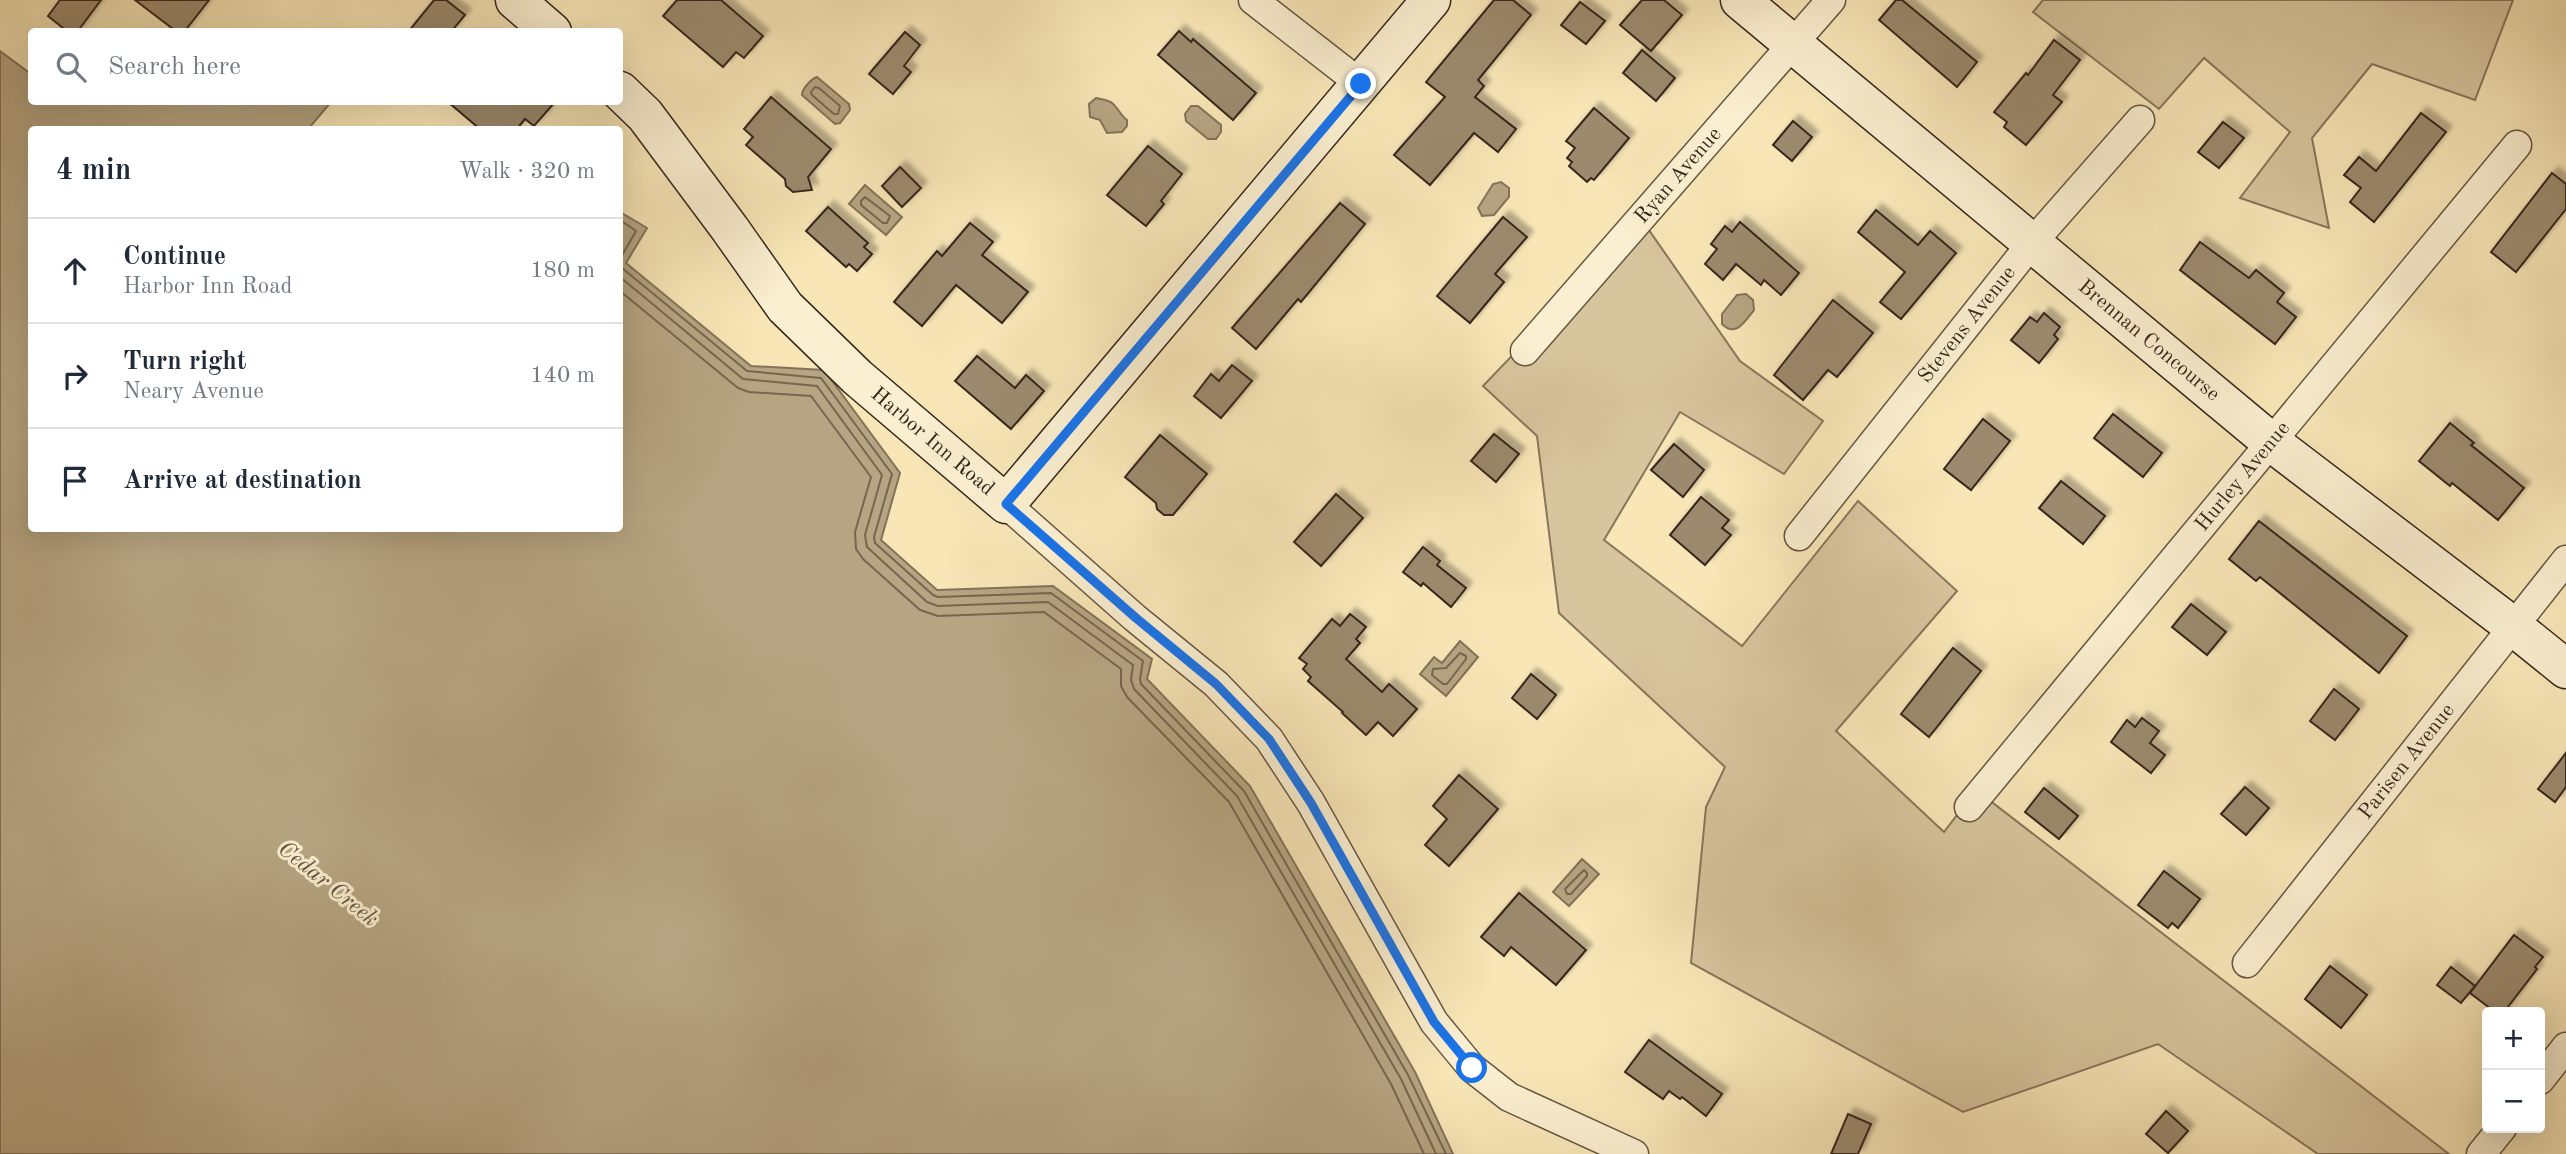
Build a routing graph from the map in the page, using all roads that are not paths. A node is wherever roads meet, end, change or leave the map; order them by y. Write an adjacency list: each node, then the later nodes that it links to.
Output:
1 (515, 0): 6 (main road)
2 (1253, 0): 8 (street)
3 (1431, 0): 8 (main road)
4 (1740, 0): 7 (main road, Brennan Concourse)
5 (1831, 0): 7 (street, Ryan Avenue)
6 (547, 28)
7 (1794, 45): 12 (main road, Brennan Concourse); 13 (street, Ryan Avenue)
8 (1361, 84): 15 (main road)
9 (623, 94): 15 (main road, Harbor Inn Road)
10 (2140, 120): 12 (street, Stevens Avenue)
11 (2517, 145): 14 (street, Hurley Avenue)
12 (2031, 244): 14 (main road, Brennan Concourse); 16 (street, Stevens Avenue)
13 (1525, 351)
14 (2271, 442): 18 (main road, Brennan Concourse); 20 (street, Hurley Avenue)
15 (1006, 504): 25 (street, Harbor Inn Road)
16 (1799, 536)
17 (2566, 560): 18 (street, Parisen Avenue)
18 (2514, 627): 19 (main road, Brennan Concourse); 21 (street, Parisen Avenue)
19 (2566, 669)
20 (1969, 807)
21 (2247, 963)
22 (2566, 1047): 23 (street)
23 (2545, 1074)
24 (2498, 1133): 26 (street)
25 (1634, 1154)
26 (2481, 1154)

